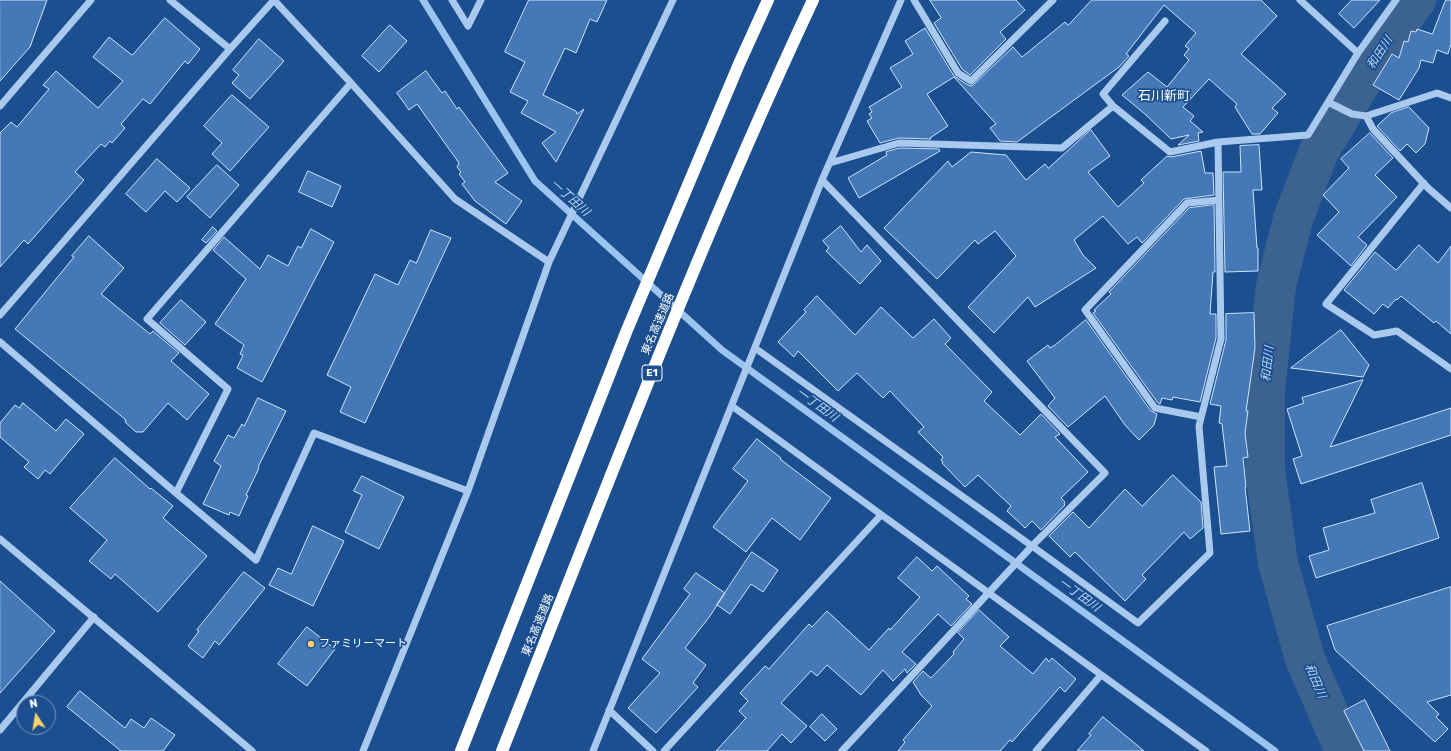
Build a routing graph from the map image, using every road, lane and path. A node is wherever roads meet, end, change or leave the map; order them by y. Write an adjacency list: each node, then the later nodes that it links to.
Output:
1 (91, 0): 20 (street)
2 (170, 0): 15 (street)
3 (274, 0): 15 (street); 17 (street)
4 (452, 0): 5 (street)
5 (481, 0)
6 (673, 0): 29 (street)
7 (768, 0): 48 (highway)
8 (813, 0): 49 (highway, 東名高速道路 / E1)
9 (901, 0): 24 (street)
10 (914, 0): 11 (street)
11 (1053, 0)
12 (1300, 0): 16 (street)
13 (1396, 0): 16 (street)
14 (1165, 21): 21 (street)
15 (230, 49): 30 (street)
16 (1358, 53): 19 (street)
17 (351, 83): 29 (street); 37 (street)
18 (1451, 98): 22 (street)
19 (1331, 104): 22 (street); 23 (street)
20 (0, 106)
21 (1113, 106): 23 (street); 24 (street)
22 (1366, 116): 26 (street)
23 (1218, 142): 27 (street)
24 (830, 163): 25 (street)
25 (822, 180): 32 (street); 40 (street)
26 (1424, 183): 28 (street); 33 (street)
27 (1219, 200): 35 (street); 35 (street)
28 (1451, 208)
29 (549, 262): 36 (street)
30 (0, 315)
31 (0, 342): 37 (street)
32 (755, 348): 34 (street); 40 (street)
33 (1451, 369)
34 (732, 406): 38 (street); 44 (street)
35 (1201, 417): 40 (street)
36 (468, 490): 37 (street); 47 (street)
37 (176, 493)
38 (881, 515): 41 (street); 52 (street)
39 (0, 539): 42 (street)
40 (1032, 546): 41 (street)
41 (988, 593): 43 (street); 53 (street)
42 (94, 617): 45 (street); 46 (street)
43 (1101, 675): 54 (street); 55 (street)
44 (609, 710): 50 (street); 51 (street)
45 (1, 727)
46 (252, 751)
47 (363, 751)
48 (461, 751)
49 (502, 751)
50 (593, 751)
51 (653, 751)
52 (664, 751)
53 (842, 751)
54 (1036, 751)
55 (1206, 751)

